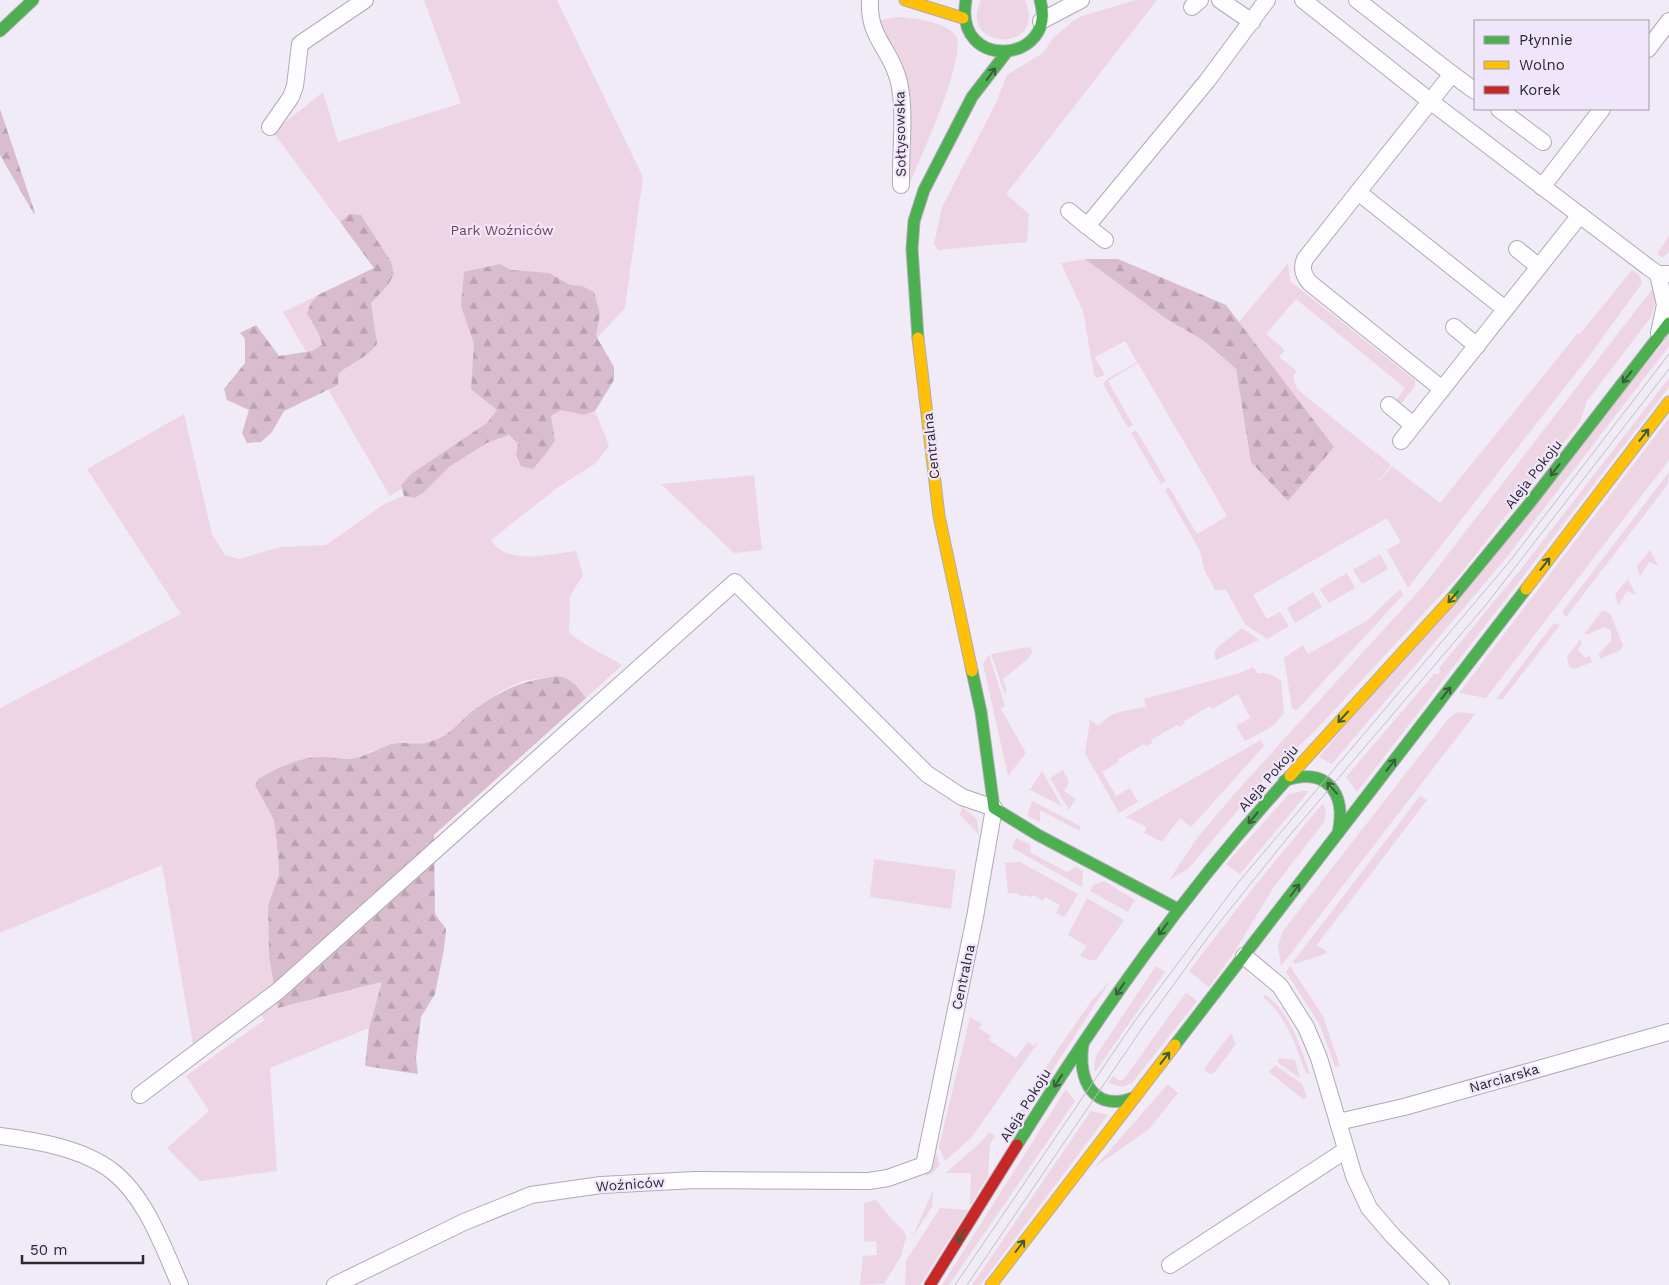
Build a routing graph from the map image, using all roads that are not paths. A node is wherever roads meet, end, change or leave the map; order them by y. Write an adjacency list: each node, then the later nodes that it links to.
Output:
1 (33, 0): 16 (main road)
2 (365, 0): 26 (street)
3 (870, 0): 28 (street, Sołtysowska)
4 (966, 0): 12 (main road)
5 (1040, 0): 13 (main road)
6 (1081, 0): 13 (street)
7 (1220, 0): 15 (street)
8 (1267, 0): 15 (street)
9 (1304, 0): 23 (street)
10 (1357, 0): 20 (street)
11 (915, 1): 12 (main road)
12 (963, 18): 18 (main road)
13 (1041, 21): 18 (main road)
14 (1669, 21): 17 (street)
15 (1252, 22): 33 (street)
16 (0, 31)
17 (1649, 48)
18 (1006, 53): 22 (main road, Centralna, one-way to 18)
19 (976, 70): 22 (main road, Centralna)
20 (1452, 74): 21 (street); 23 (street)
21 (1474, 90)
22 (975, 93): 49 (main road, Centralna)
23 (1430, 101): 29 (street); 30 (street)
24 (1500, 110): 27 (street)
25 (1601, 110): 29 (street)
26 (270, 127)
27 (1543, 142)
28 (901, 185)
29 (1542, 187): 32 (street)
30 (1358, 192): 38 (street); 43 (street)
31 (1070, 211): 33 (street)
32 (1580, 215): 36 (street); 37 (street)
33 (1087, 226): 34 (street)
34 (1106, 240)
35 (1517, 249): 36 (street)
36 (1539, 267): 38 (street)
37 (1664, 274): 41 (street)
38 (1506, 310): 42 (street)
39 (1669, 323): 41 (main road, Aleja Pokoju)
40 (1454, 327): 42 (street)
41 (1657, 338): 48 (main road, Aleja Pokoju, one-way to 48)
42 (1476, 346): 43 (street)
43 (1442, 389): 46 (street)
44 (1669, 402): 50 (main road, one-way to 44)
45 (1389, 405): 46 (street)
46 (1413, 425): 47 (street)
47 (1401, 441)
48 (1284, 781): 50 (main road, one-way to 48); 51 (main road, Aleja Pokoju, one-way to 51)
49 (994, 808): 51 (main road); 55 (street); 59 (street, Centralna)
50 (1338, 833): 52 (main road, one-way to 50)
51 (1178, 909): 54 (main road, Aleja Pokoju, one-way to 54)
52 (1244, 956): 56 (main road, one-way to 52); 57 (street)
53 (1669, 1032): 57 (street, Narciarska)
54 (1084, 1040): 56 (main road); 64 (main road, Aleja Pokoju, one-way to 64)
55 (140, 1095)
56 (1135, 1097): 65 (main road, one-way to 56)
57 (1338, 1122): 60 (street)
58 (0, 1136): 62 (street)
59 (928, 1145): 63 (street, Woźniców)
60 (1346, 1150): 61 (street); 66 (street)
61 (1170, 1265)
62 (180, 1285)
63 (334, 1285)
64 (930, 1285)
65 (991, 1285)
66 (1442, 1285)

